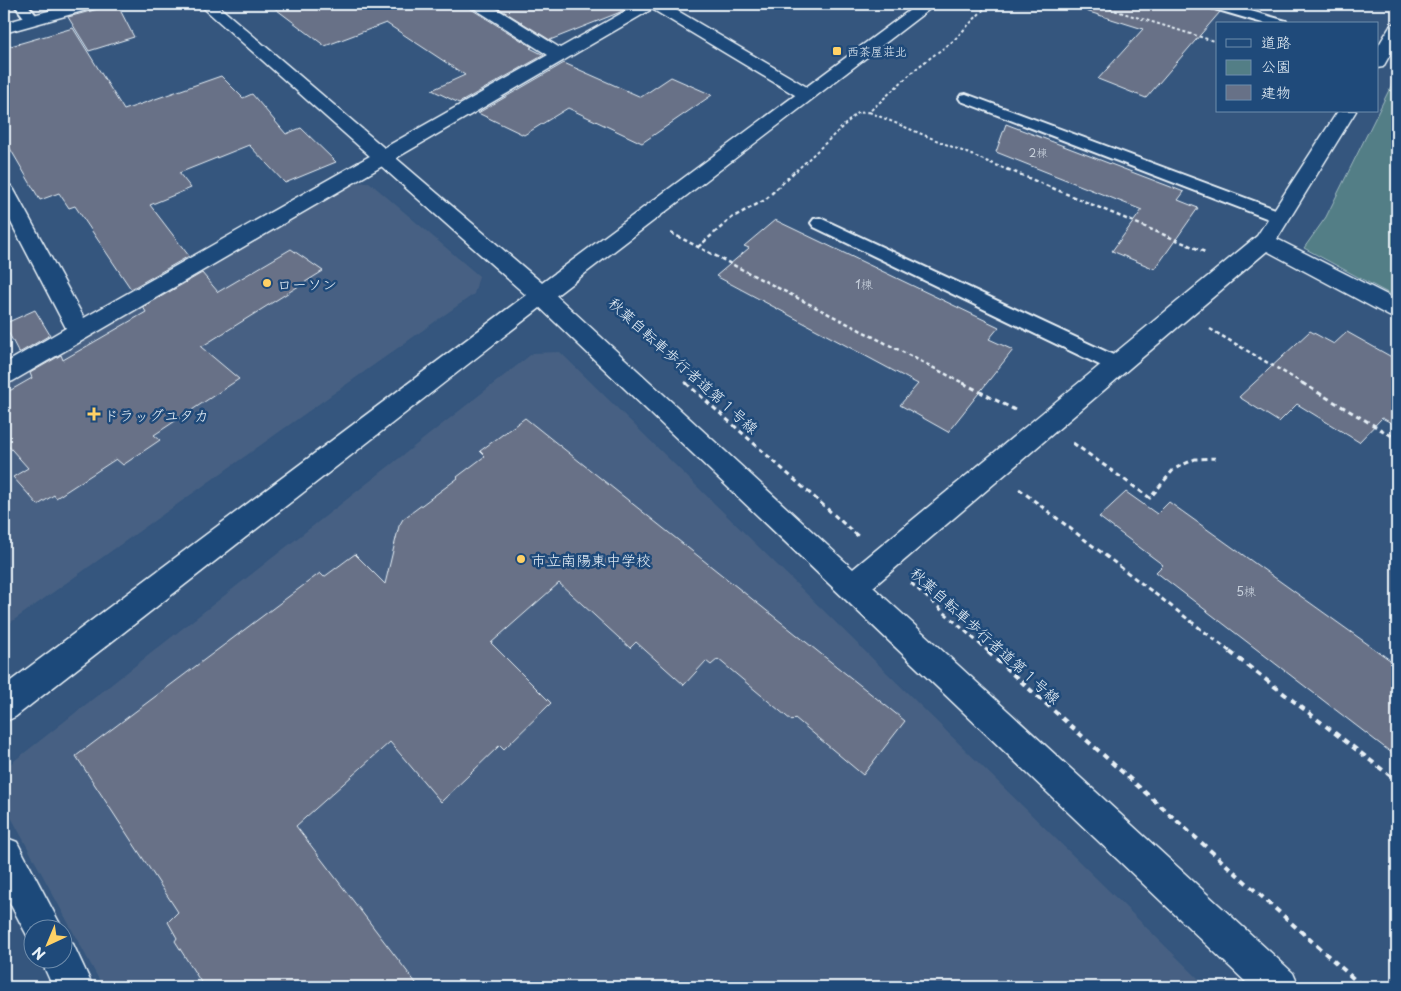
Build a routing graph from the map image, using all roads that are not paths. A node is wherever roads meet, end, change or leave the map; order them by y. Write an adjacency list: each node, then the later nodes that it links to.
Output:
1 (20, 4): 9 (lane)
2 (91, 4): 9 (street)
3 (207, 4): 18 (street)
4 (478, 4): 13 (street)
5 (649, 4): 13 (street)
6 (655, 4): 15 (street)
7 (928, 4): 15 (street)
8 (1213, 4): 10 (lane)
9 (33, 20): 11 (street)
10 (1274, 22)
11 (4, 28)
12 (1397, 28): 14 (street)
13 (560, 55): 18 (street)
14 (1384, 57)
15 (806, 94): 23 (street)
16 (966, 98): 20 (lane)
17 (1346, 112): 20 (street)
18 (383, 157): 23 (street); 25 (street)
19 (4, 190): 25 (street)
20 (1280, 217): 22 (street)
21 (820, 223): 26 (lane)
22 (1266, 241): 24 (street); 26 (street)
23 (541, 295): 28 (street); 29 (street)
24 (1397, 310)
25 (79, 331): 27 (street)
26 (1117, 365): 28 (street)
27 (4, 375)
28 (852, 586): 34 (street)
29 (4, 706)
30 (4, 855): 31 (street)
31 (38, 918)
32 (64, 968): 33 (street)
33 (74, 987)
34 (1279, 987)

